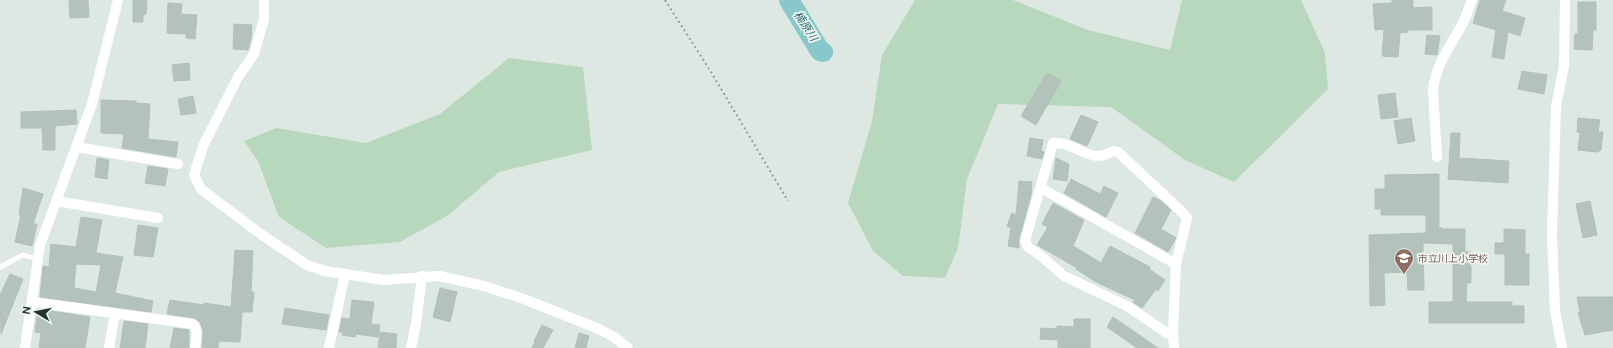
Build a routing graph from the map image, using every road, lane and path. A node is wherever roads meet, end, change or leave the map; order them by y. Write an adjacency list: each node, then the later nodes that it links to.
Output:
1 (118, 0): 6 (street)
2 (264, 0): 16 (street)
3 (665, 0): 11 (path)
4 (1472, 0): 7 (street)
5 (1565, 0): 28 (street)
6 (76, 147): 8 (street); 10 (street)
7 (1436, 157)
8 (178, 164)
9 (1040, 188): 14 (street); 14 (street); 20 (street)
10 (56, 201): 12 (street); 13 (street)
11 (788, 201)
12 (158, 218)
13 (38, 259): 15 (lane); 18 (street)
14 (1176, 264): 20 (street)
15 (0, 267)
16 (345, 274): 17 (street); 24 (street)
17 (422, 276): 25 (street); 26 (street)
18 (32, 302): 19 (street); 21 (street)
19 (115, 314): 22 (street); 23 (street)
20 (1173, 333): 27 (street)
21 (25, 348)
22 (109, 348)
23 (195, 348)
24 (329, 348)
25 (411, 348)
26 (628, 348)
27 (1174, 348)
28 (1562, 348)

